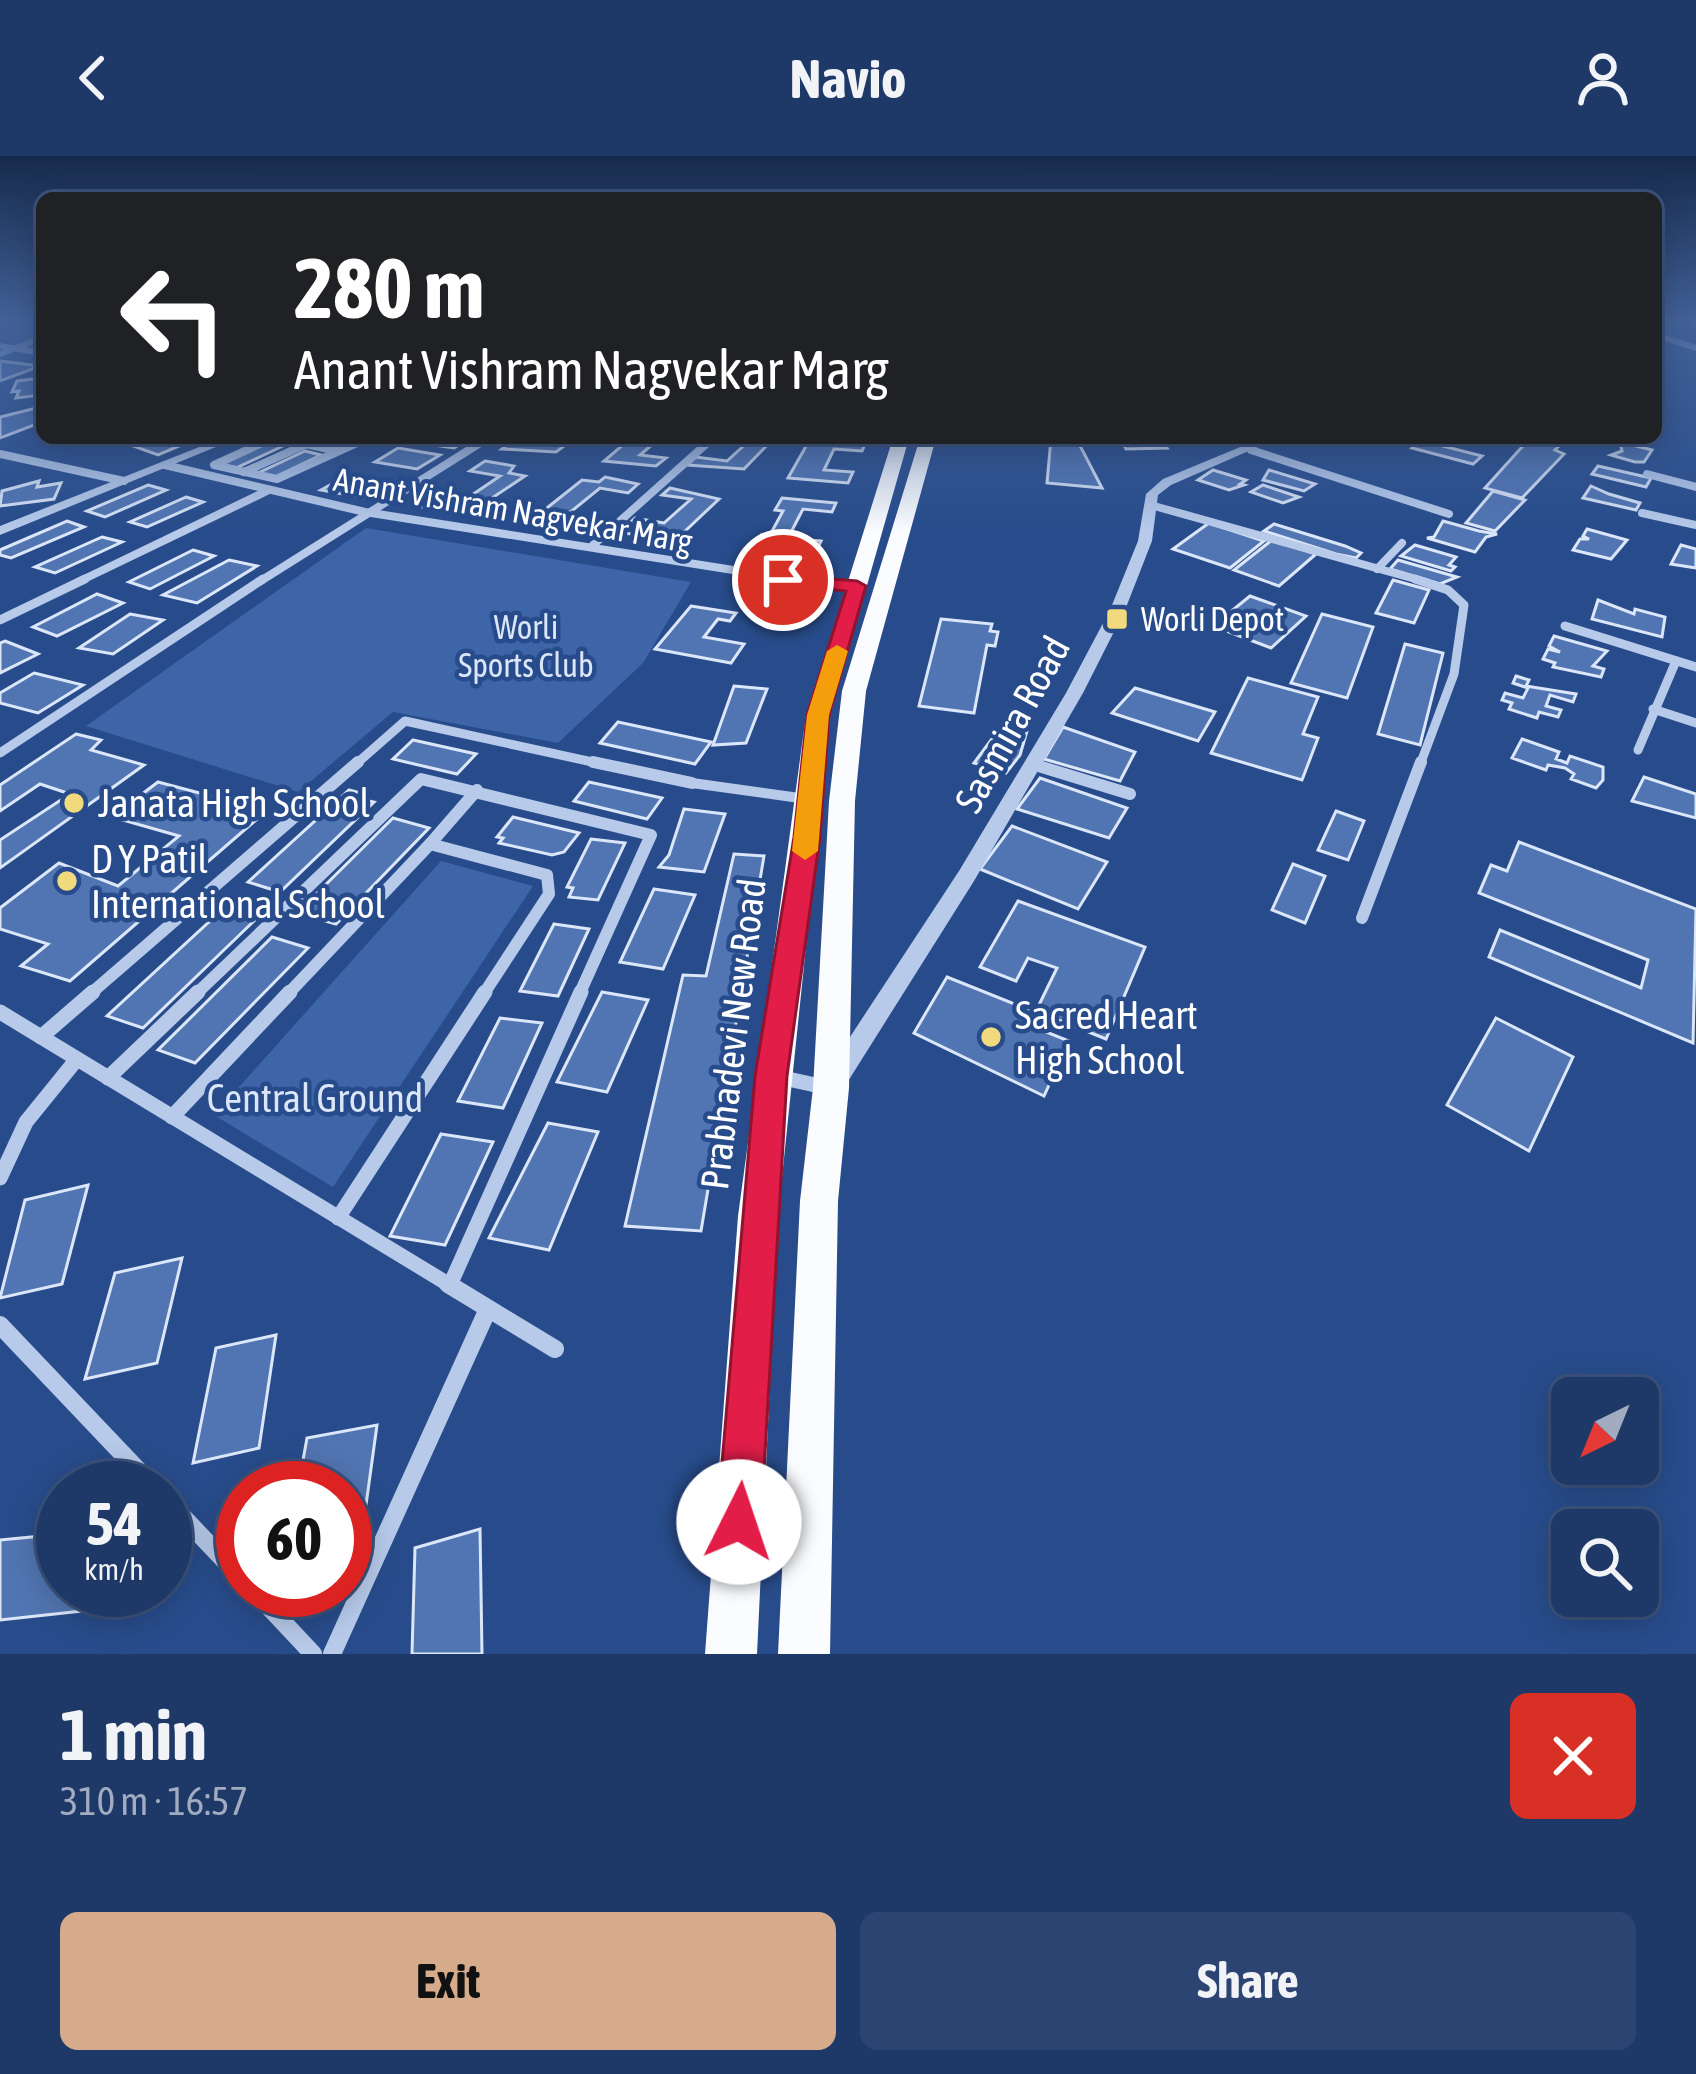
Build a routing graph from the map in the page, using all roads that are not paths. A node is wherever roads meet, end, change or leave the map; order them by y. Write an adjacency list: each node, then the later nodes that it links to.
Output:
1 (217, 444): 13 (street)
2 (262, 444): 14 (street)
3 (306, 444): 11 (street); 14 (street)
4 (355, 444): 11 (street)
5 (478, 444): 21 (street)
6 (706, 444): 27 (street)
7 (899, 444): 29 (main road, Prabhadevi New Road)
8 (926, 444): 50 (main road)
9 (1262, 444): 10 (street)
10 (1251, 450): 20 (street); 23 (street)
11 (338, 452): 14 (street)
12 (0, 454): 17 (street)
13 (165, 465): 16 (street, Anant Vishram Nagvekar Marg); 17 (street)
14 (243, 472): 16 (street)
15 (1647, 475): 18 (street)
16 (229, 478): 19 (street, Anant Vishram Nagvekar Marg)
17 (124, 482): 25 (street)
18 (1696, 487)
19 (269, 490): 21 (street, Anant Vishram Nagvekar Marg); 30 (street)
20 (1154, 506): 28 (street); 38 (street, Sasmira Road)
21 (364, 512): 27 (street, Anant Vishram Nagvekar Marg); 37 (street)
22 (1642, 513): 24 (street)
23 (1449, 514)
24 (1696, 525)
25 (0, 531)
26 (1402, 543): 28 (street)
27 (592, 546): 29 (street, Anant Vishram Nagvekar Marg)
28 (1377, 569): 44 (street)
29 (857, 586): 42 (main road, Prabhadevi New Road)
30 (0, 620)
31 (1565, 626): 32 (street)
32 (1676, 661): 33 (street); 34 (street)
33 (1696, 667)
34 (1654, 709): 35 (street); 36 (street)
35 (1696, 723)
36 (1638, 750)
37 (0, 753)
38 (1032, 764): 41 (street); 50 (street, Sasmira Road)
39 (692, 783): 42 (street); 46 (street)
40 (477, 790): 43 (street); 49 (street); 54 (street)
41 (1130, 794)
42 (811, 800): 48 (main road, Prabhadevi New Road)
43 (430, 844): 51 (street); 53 (street)
44 (1362, 918)
45 (0, 1012): 46 (street)
46 (41, 1037): 47 (street)
47 (77, 1059): 49 (street); 52 (street)
48 (771, 1076): 50 (street); 64 (main road, Prabhadevi New Road)
49 (108, 1078): 51 (street)
50 (830, 1088): 65 (main road)
51 (172, 1117): 53 (street)
52 (0, 1178)
53 (338, 1218): 54 (street)
54 (450, 1285): 55 (street)
55 (488, 1309): 57 (street); 63 (street)
56 (0, 1324): 58 (street)
57 (555, 1349)
58 (129, 1461)
59 (192, 1526): 60 (street)
60 (216, 1552)
61 (279, 1617): 62 (street)
62 (314, 1654)
63 (332, 1654)
64 (731, 1654)
65 (804, 1654)

